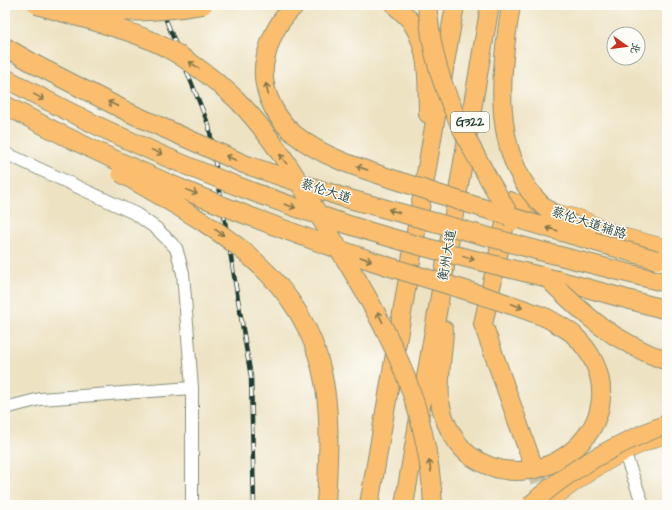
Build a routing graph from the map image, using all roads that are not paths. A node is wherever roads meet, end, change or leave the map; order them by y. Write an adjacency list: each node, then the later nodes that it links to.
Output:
1 (37, 5): 33 (highway, one-way to 1, bridge)
2 (41, 5): 3 (highway, bridge)
3 (203, 5)
4 (296, 5): 18 (highway, one-way to 4, bridge)
5 (395, 5): 15 (highway)
6 (427, 5): 21 (highway, bridge)
7 (455, 5): 15 (highway, G322)
8 (490, 5): 17 (highway, 衡州大道 / G322)
9 (511, 5): 18 (highway, bridge)
10 (5, 47): 19 (highway, 蔡伦大道, one-way to 10, bridge)
11 (5, 78): 20 (highway, 蔡伦大道, one-way to 20, bridge)
12 (5, 105): 13 (highway, bridge)
13 (42, 125): 17 (highway, one-way to 17, bridge); 30 (highway, one-way to 30, bridge)
14 (5, 152): 22 (street)
15 (429, 156): 31 (highway, G322)
16 (510, 200): 18 (main road, 蔡伦大道辅路); 27 (highway)
17 (450, 239): 32 (highway, 衡州大道)
18 (664, 256)
19 (667, 283)
20 (667, 310)
21 (667, 361)
22 (192, 388): 23 (street); 29 (street)
23 (5, 408)
24 (667, 424): 34 (highway, bridge)
25 (667, 435): 26 (main road)
26 (623, 455): 34 (main road); 35 (street); 36 (street)
27 (533, 465)
28 (541, 487): 34 (highway)
29 (192, 505)
30 (326, 505)
31 (369, 505)
32 (404, 505)
33 (433, 505)
34 (542, 505)
35 (638, 505)
36 (643, 505)

